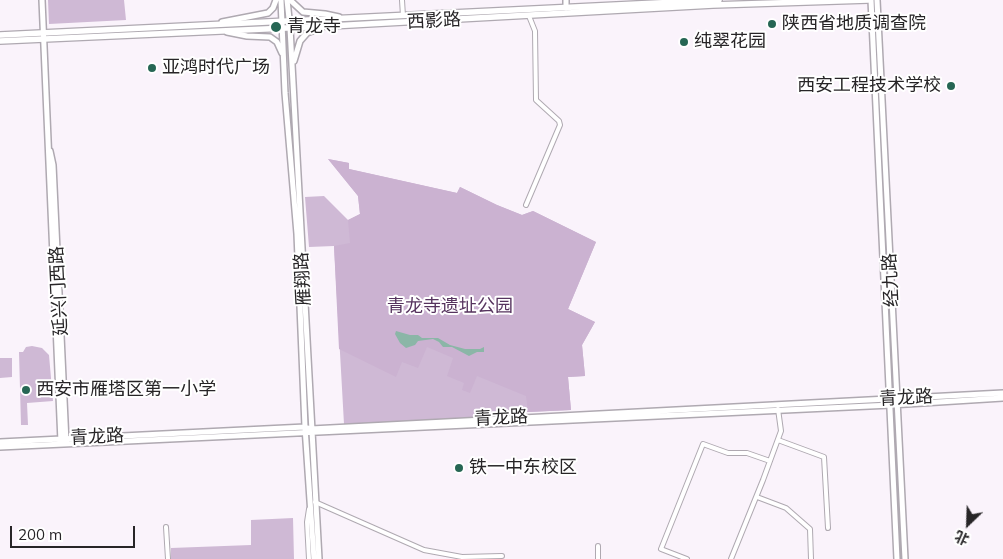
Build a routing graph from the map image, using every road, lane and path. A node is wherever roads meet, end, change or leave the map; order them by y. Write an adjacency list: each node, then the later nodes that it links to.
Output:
1 (42, 0): 21 (street, 延兴门西路)
2 (276, 0): 15 (street)
3 (281, 0): 14 (street, 雁翔路)
4 (289, 0): 13 (street); 14 (street, 雁翔路)
5 (402, 0): 11 (street)
6 (566, 0): 10 (street)
7 (869, 0): 9 (main road, 西影路); 29 (street, 经九路)
8 (877, 0): 28 (street, 经九路)
9 (716, 1): 10 (main road, 西影路); 12 (main road, 西影路)
10 (566, 8): 11 (main road, 西影路)
11 (403, 16): 13 (main road, 西影路)
12 (528, 16): 16 (main road, 西影路); 25 (street)
13 (342, 18): 14 (main road, 西影路)
14 (285, 21): 15 (main road, 西影路); 17 (street, 雁翔路); 18 (street, 雁翔路)
15 (216, 24): 21 (main road, 西影路)
16 (331, 26): 18 (main road, 西影路); 24 (street)
17 (283, 28): 18 (main road, 西影路); 19 (main road, 西影路); 23 (street, 雁翔路)
18 (290, 28): 24 (street, 雁翔路)
19 (217, 31): 21 (main road, 西影路); 23 (street)
20 (0, 35): 21 (main road, 西影路)
21 (44, 36): 22 (main road, 西影路); 33 (street, 延兴门西路)
22 (0, 42)
23 (284, 60): 31 (street, 雁翔路)
24 (292, 69): 31 (street, 雁翔路)
25 (526, 205)
26 (1003, 393): 28 (street, 青龙路)
27 (1003, 398): 28 (street, 青龙路)
28 (897, 401): 29 (street, 青龙路); 52 (street, 经九路)
29 (890, 402): 30 (street, 青龙路); 51 (street, 经九路)
30 (777, 407): 31 (street, 青龙路); 32 (street)
31 (309, 430): 33 (street, 青龙路); 38 (street, 雁翔路)
32 (778, 440): 36 (street); 40 (street)
33 (63, 441): 34 (street, 青龙路); 35 (street, 青龙路)
34 (0, 442)
35 (0, 446)
36 (770, 461): 37 (street); 48 (street)
37 (757, 497): 49 (street); 50 (street)
38 (313, 502): 42 (street); 44 (street); 45 (street, 雁翔路); 46 (street, 雁翔路)
39 (166, 527): 43 (street)
40 (828, 528)
41 (598, 546): 47 (street)
42 (502, 556)
43 (168, 559)
44 (309, 559)
45 (314, 559)
46 (318, 559)
47 (598, 559)
48 (687, 559)
49 (731, 559)
50 (811, 559)
51 (897, 559)
52 (905, 559)

